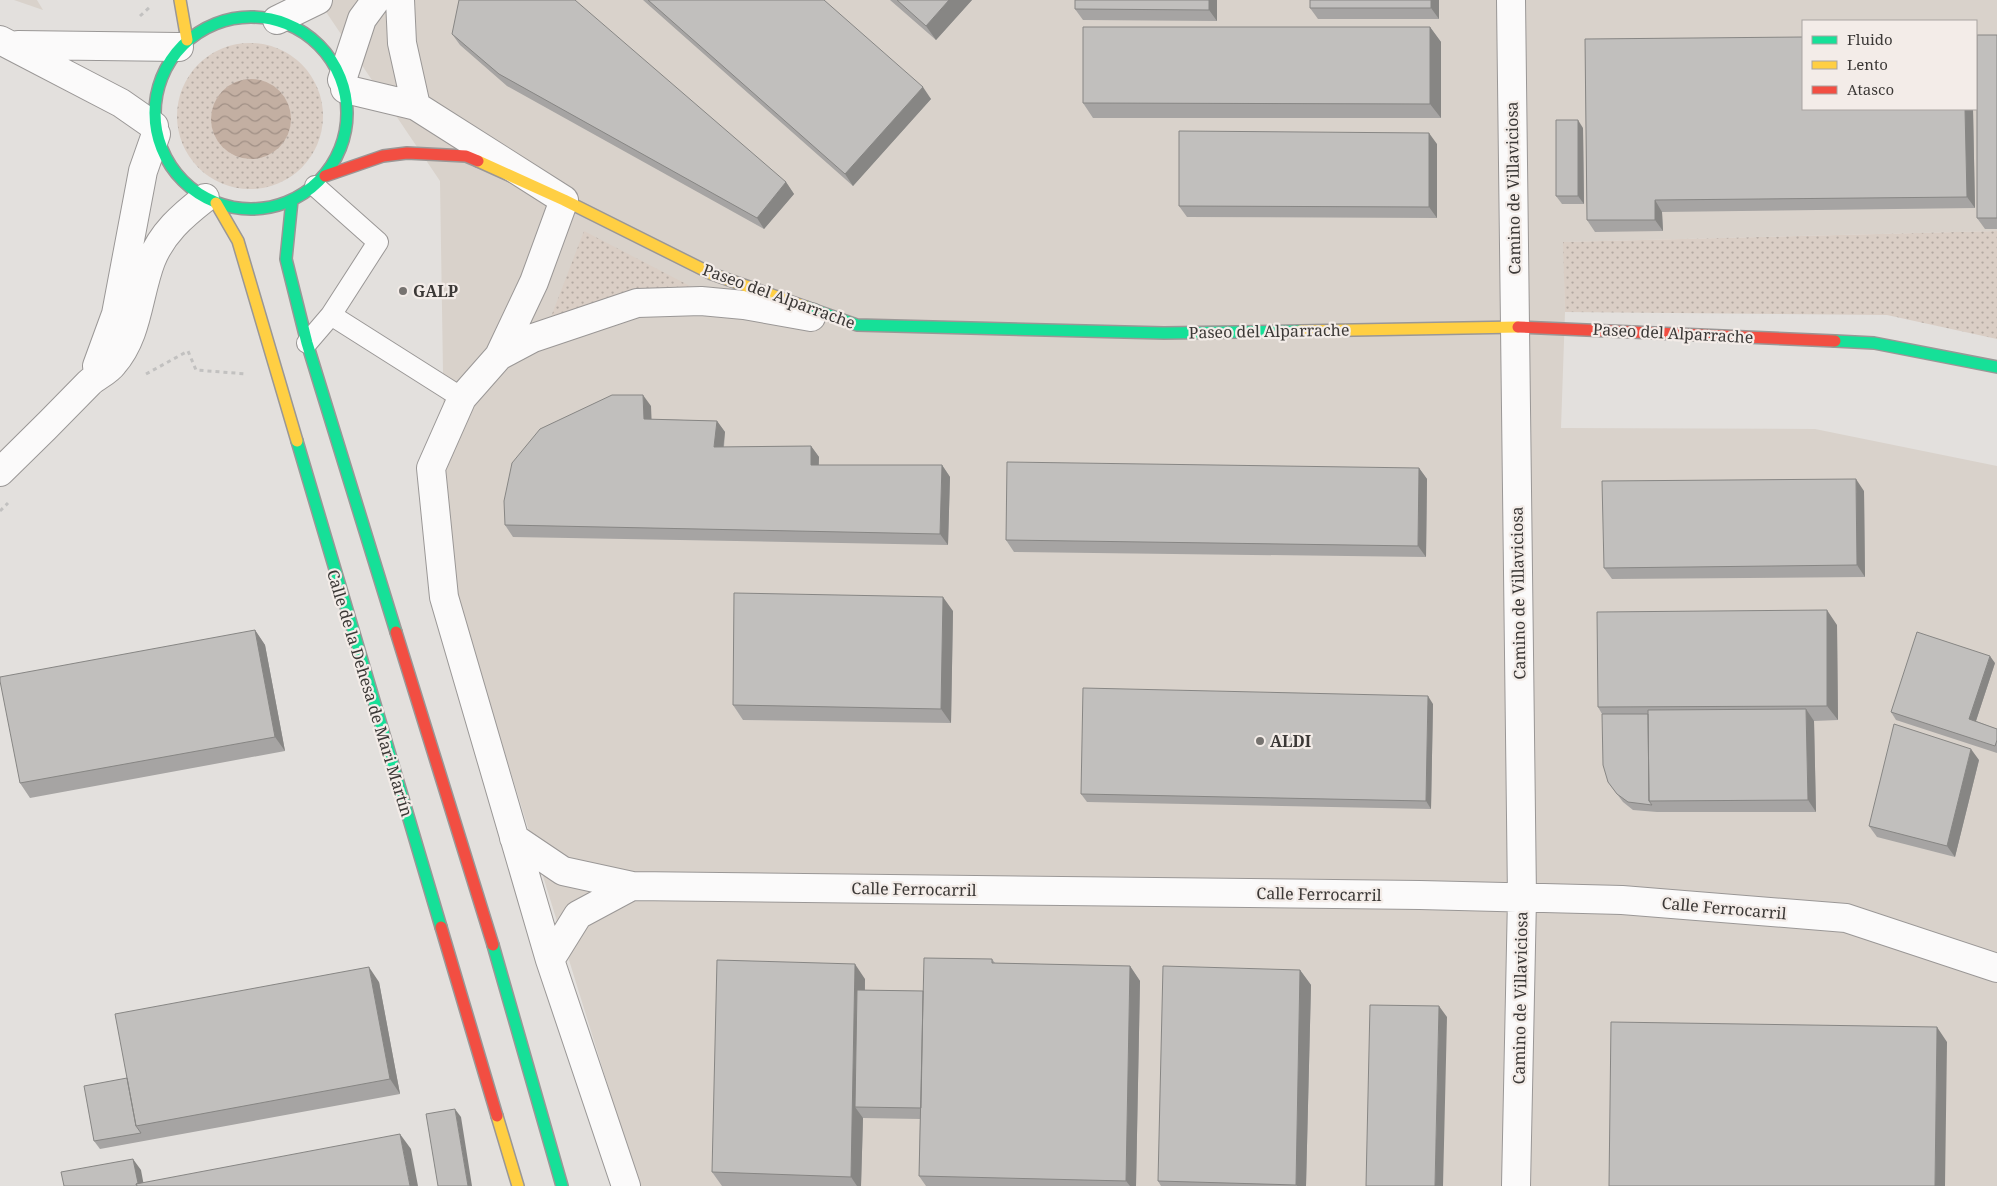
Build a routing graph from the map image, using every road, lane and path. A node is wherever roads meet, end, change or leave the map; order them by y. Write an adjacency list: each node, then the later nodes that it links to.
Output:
1 (180, 0): 10 (street)
2 (318, 0): 7 (street)
3 (376, 0): 11 (street)
4 (400, 0): 12 (street)
5 (1511, 0): 20 (street, Camino de Villaviciosa)
6 (153, 4): 8 (path)
7 (267, 14): 10 (street); 11 (street)
8 (139, 17)
9 (6, 43): 10 (street); 13 (street)
10 (183, 43): 13 (street)
11 (343, 84): 12 (street, Paseo del Alparrache); 14 (street)
12 (416, 106): 16 (street, Paseo del Alparrache)
13 (155, 130): 17 (street); 26 (street)
14 (320, 181): 15 (street, Paseo del Alparrache); 16 (street, Paseo del Alparrache); 18 (lane)
15 (292, 200): 17 (street, Paseo del Alparrache); 21 (street)
16 (564, 200): 19 (street, Paseo del Alparrache); 22 (street)
17 (210, 201): 26 (street); 36 (street, Calle de la Dehesa de Mari Martín)
18 (331, 315): 21 (lane); 27 (lane)
19 (857, 325): 20 (street, Paseo del Alparrache); 22 (street)
20 (1515, 327): 23 (street, Paseo del Alparrache); 33 (street, Camino de Villaviciosa)
21 (308, 343): 37 (street)
22 (499, 356): 27 (street)
23 (1997, 367)
24 (250, 375): 25 (path)
25 (142, 377)
26 (90, 381): 28 (street)
27 (462, 398): 31 (street)
28 (0, 472)
29 (13, 498): 30 (path)
30 (0, 511)
31 (514, 838): 32 (street, Calle Ferrocarril); 34 (street)
32 (632, 886): 33 (street, Calle Ferrocarril); 34 (street, Calle Ferrocarril)
33 (1522, 898): 35 (street, Calle Ferrocarril); 39 (street, Camino de Villaviciosa)
34 (550, 960): 38 (street)
35 (1997, 968)
36 (518, 1186)
37 (562, 1186)
38 (626, 1186)
39 (1516, 1186)

